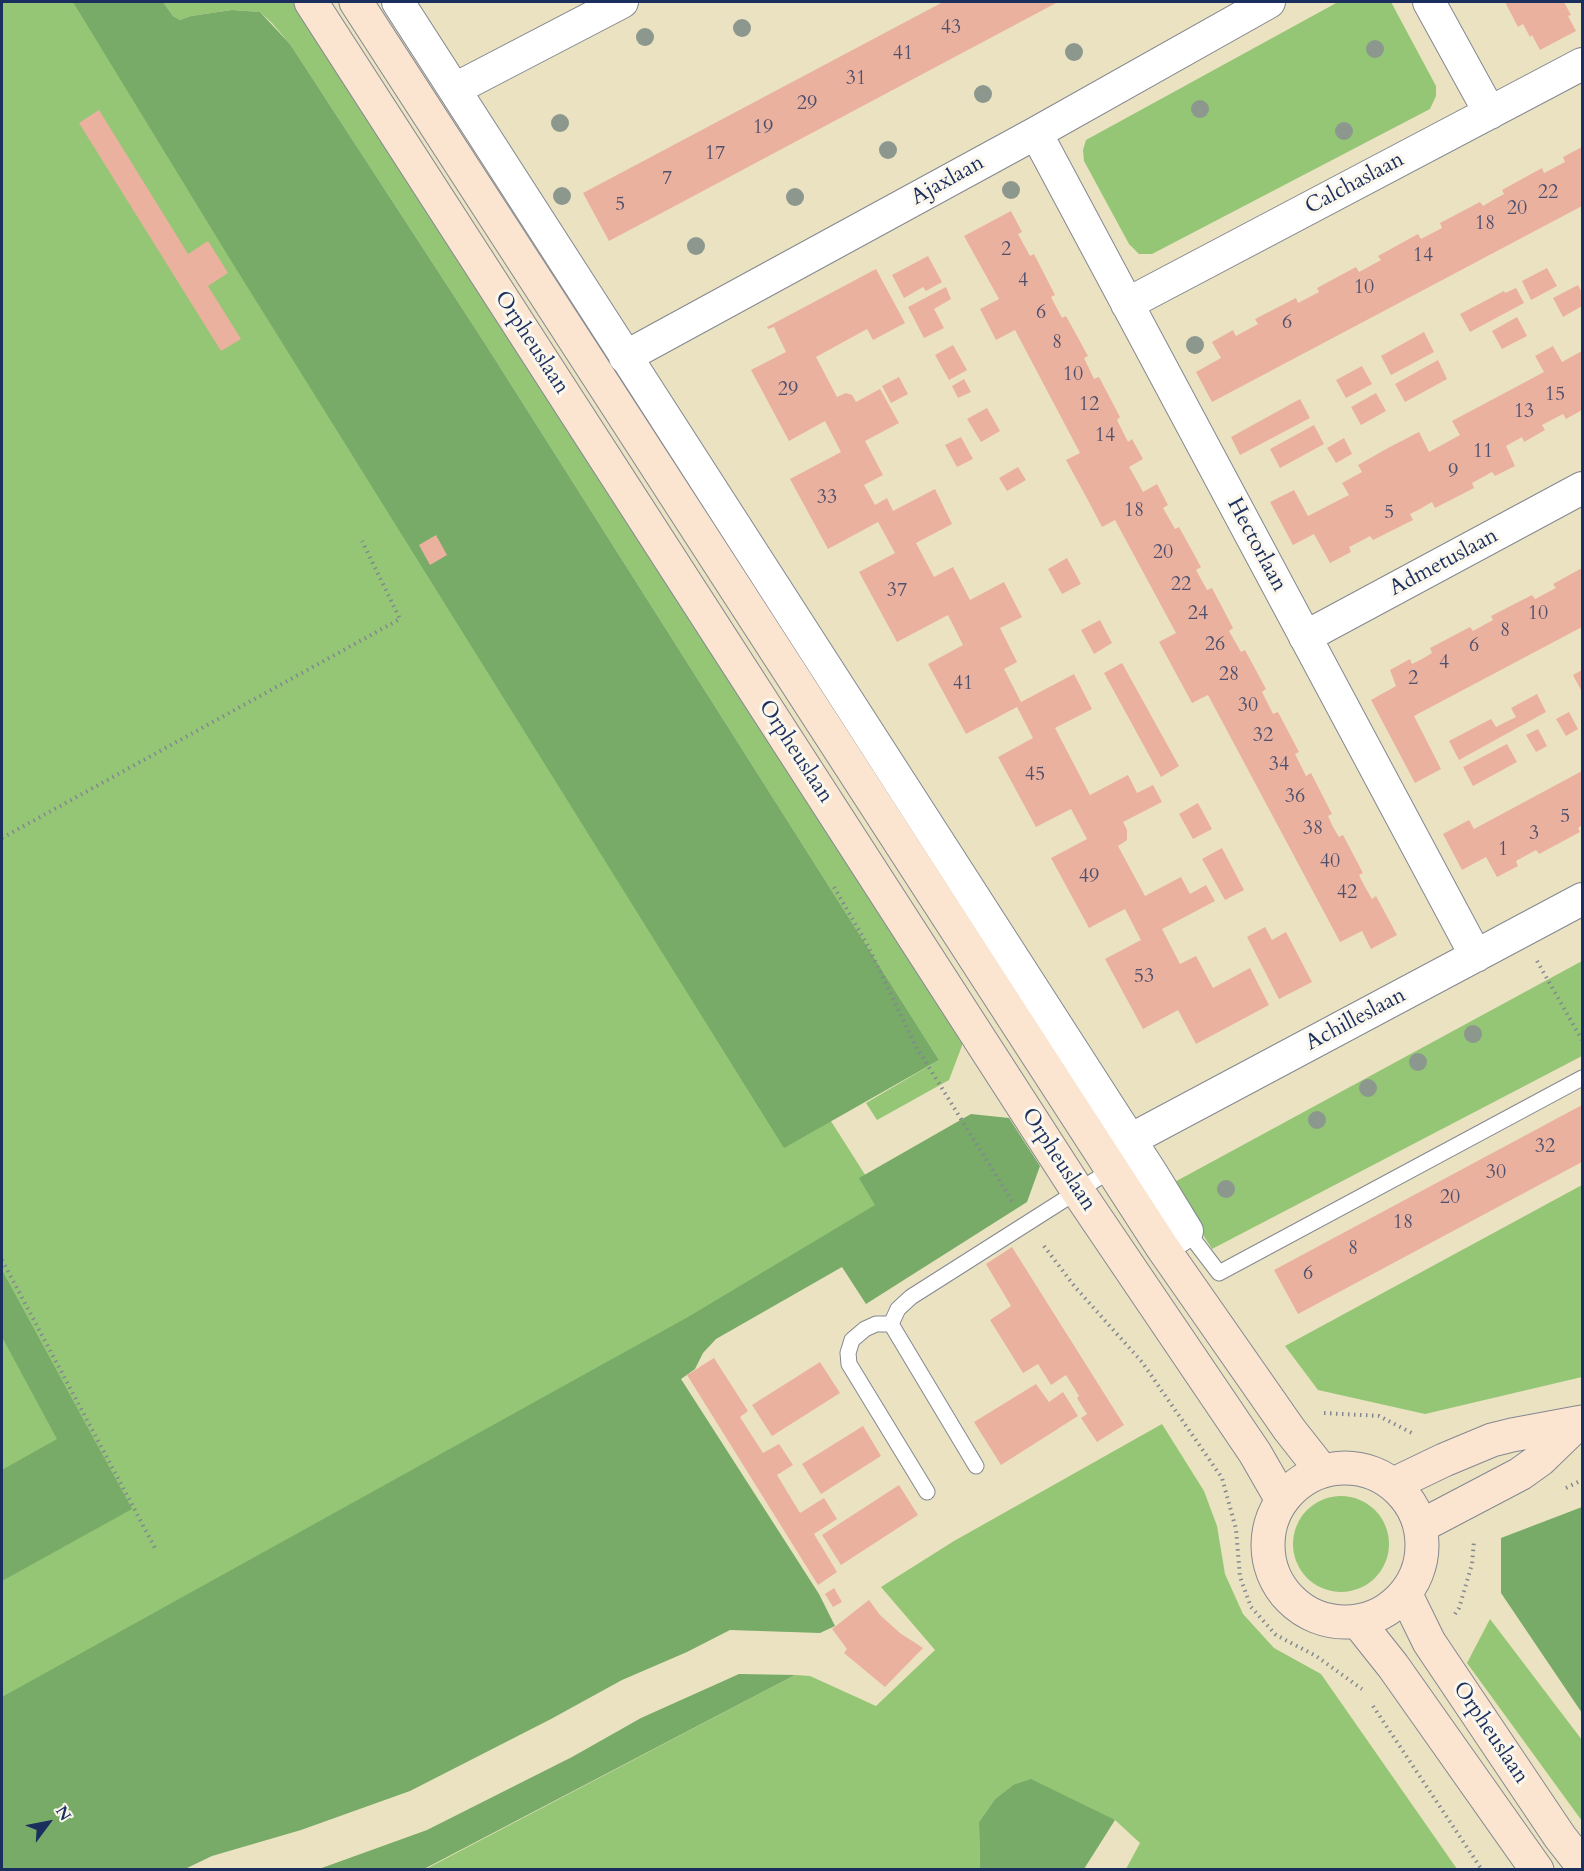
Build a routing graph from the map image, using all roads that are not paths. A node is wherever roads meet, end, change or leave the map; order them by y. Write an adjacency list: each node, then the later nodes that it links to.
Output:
1 (310, 2): 20 (main road, Orpheuslaan)
2 (356, 2): 19 (main road, Orpheuslaan)
3 (398, 2): 8 (street, Orpheuslaan)
4 (622, 2): 8 (street)
5 (1269, 2): 10 (street, Ajaxlaan)
6 (1429, 2): 9 (street)
7 (1582, 64): 9 (street, Calchaslaan)
8 (455, 89): 12 (street, Orpheuslaan)
9 (1490, 113): 11 (street, Calchaslaan)
10 (1036, 133): 11 (street, Hectorlaan); 12 (street, Ajaxlaan)
11 (1127, 304): 14 (street, Hectorlaan)
12 (625, 357): 18 (street, Orpheuslaan)
13 (1582, 488): 14 (street, Admetuslaan)
14 (1305, 637): 16 (street, Hectorlaan)
15 (1582, 899): 16 (street, Achilleslaan)
16 (1476, 956): 18 (street, Achilleslaan)
17 (1582, 1078): 21 (lane)
18 (1130, 1140): 21 (street, Orpheuslaan)
19 (1112, 1170): 20 (lane); 21 (main road, Orpheuslaan)
20 (1077, 1190): 22 (lane); 28 (main road, Orpheuslaan)
21 (1174, 1239): 25 (main road, Orpheuslaan)
22 (891, 1324): 24 (lane); 27 (lane)
23 (1580, 1423): 26 (main road); 29 (main road)
24 (976, 1466)
25 (1322, 1471): 26 (main road); 28 (main road)
26 (1394, 1484): 29 (main road)
27 (927, 1492)
28 (1282, 1500): 31 (main road)
29 (1421, 1526): 30 (main road)
30 (1406, 1595): 31 (main road); 32 (main road, Orpheuslaan)
31 (1358, 1623): 33 (main road, Orpheuslaan)
32 (1582, 1865)
33 (1537, 1869)

